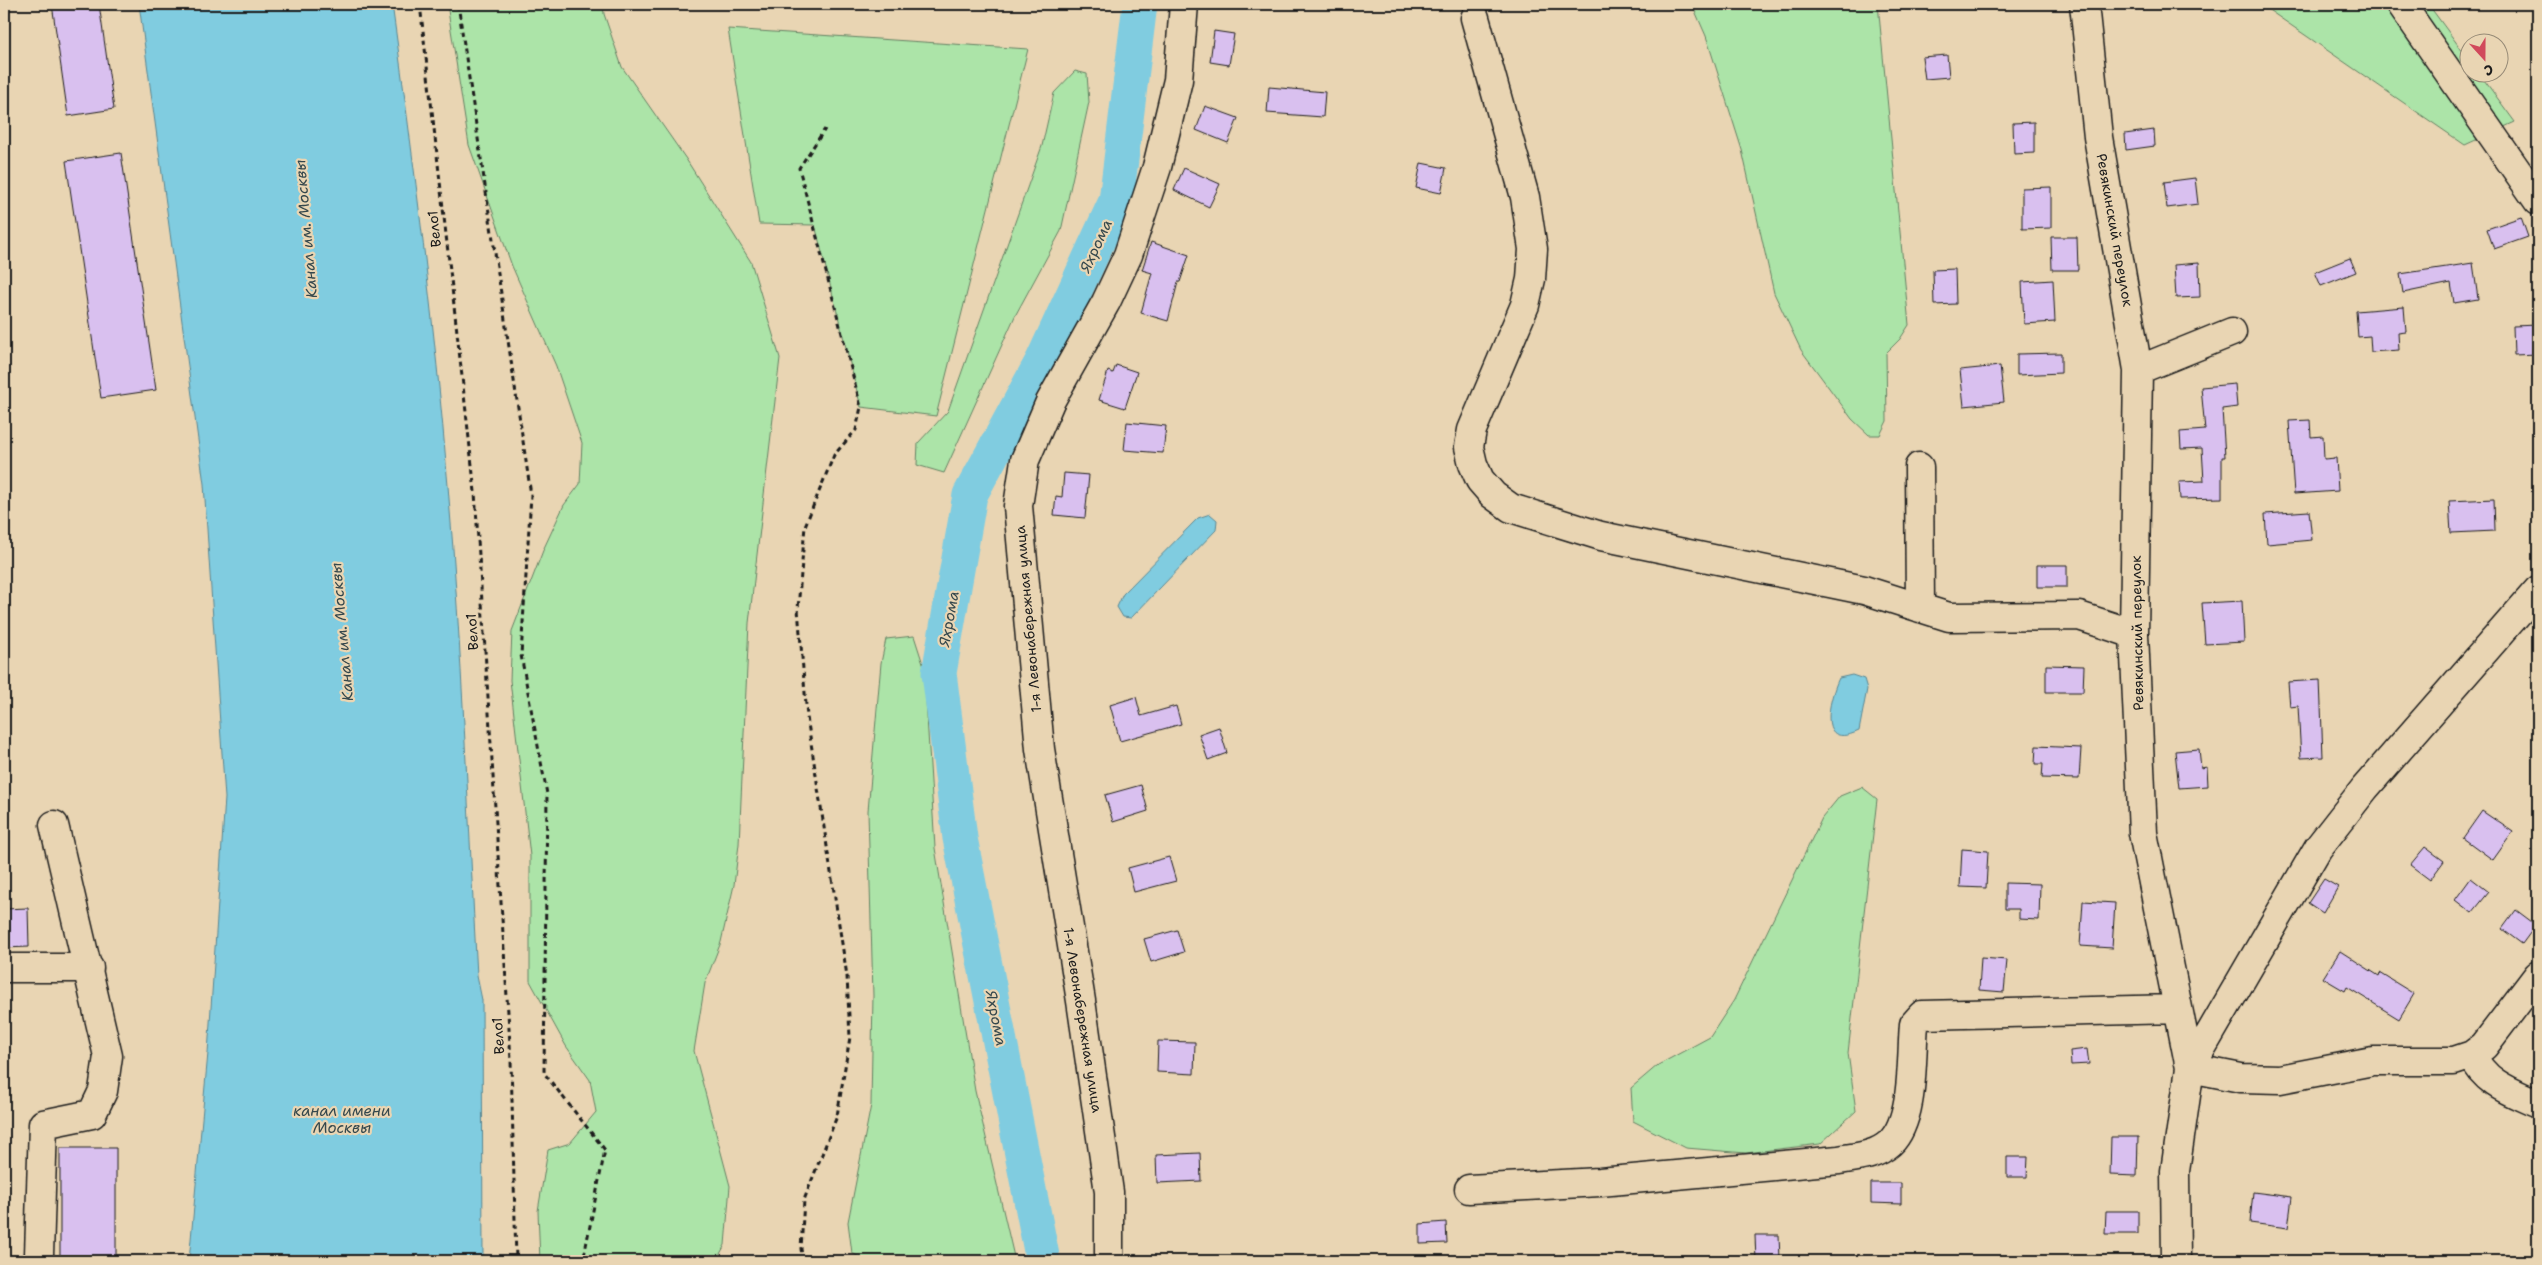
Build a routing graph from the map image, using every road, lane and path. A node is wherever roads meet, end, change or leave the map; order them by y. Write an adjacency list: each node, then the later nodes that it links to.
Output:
1 (420, 4): 25 (path, Вело1)
2 (458, 4): 26 (path)
3 (1184, 4): 28 (street, 1-я Левонабережная улица)
4 (2084, 4): 10 (street, Ревякинский переулок)
5 (2401, 4): 8 (street)
6 (1475, 18): 13 (street)
7 (825, 129): 27 (path)
8 (2538, 201)
9 (2232, 332): 10 (street)
10 (2138, 370): 14 (street, Ревякинский переулок)
11 (1919, 467): 13 (street)
12 (2538, 590): 21 (street)
13 (1920, 608): 14 (street)
14 (2134, 634): 19 (street, Ревякинский переулок)
15 (54, 825): 17 (street)
16 (4, 968): 17 (street)
17 (89, 968): 24 (street)
18 (2538, 975): 20 (street)
19 (2178, 1009): 21 (street, Ревякинский переулок); 23 (street)
20 (2472, 1055): 21 (street); 22 (street)
21 (2190, 1068): 29 (street, Ревякинский переулок)
22 (2538, 1104)
23 (1469, 1189)
24 (39, 1255)
25 (516, 1261)
26 (583, 1261)
27 (803, 1261)
28 (1109, 1261)
29 (2176, 1261)

